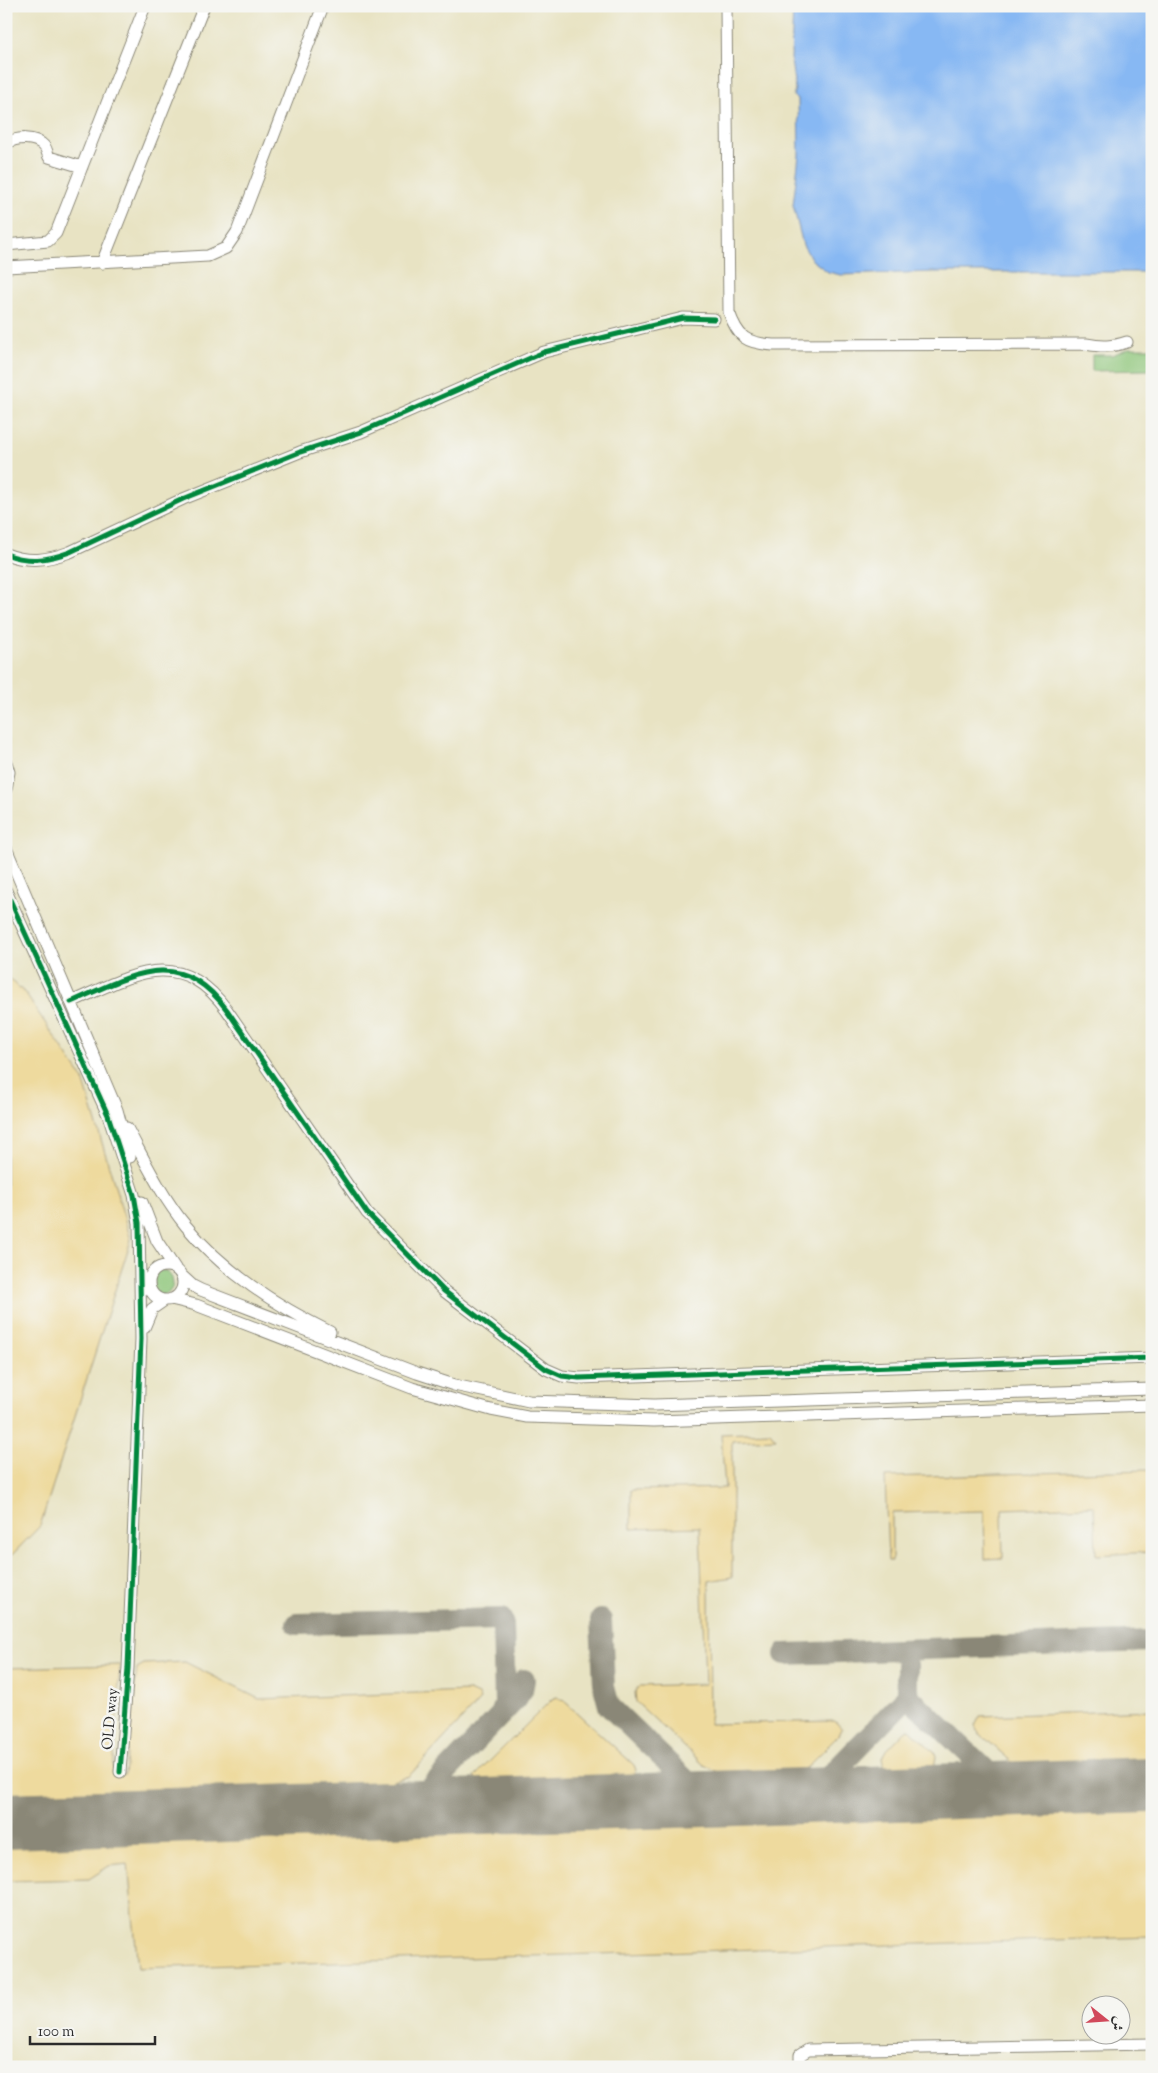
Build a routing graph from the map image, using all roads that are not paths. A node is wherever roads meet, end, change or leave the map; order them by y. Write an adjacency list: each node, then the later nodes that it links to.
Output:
1 (145, 6): 6 (street)
2 (204, 6): 8 (street)
3 (322, 6): 8 (street)
4 (726, 6): 11 (street)
5 (6, 144): 6 (street)
6 (82, 167): 7 (street)
7 (6, 245)
8 (102, 263): 9 (street)
9 (6, 267)
10 (714, 319): 12 (street)
11 (1127, 342)
12 (6, 554)
13 (6, 762): 14 (street)
14 (6, 789)
15 (6, 848): 17 (street)
16 (6, 891): 19 (street)
17 (71, 1002): 18 (street); 25 (street)
18 (117, 1110): 20 (street); 26 (street)
19 (141, 1252): 21 (street); 23 (street)
20 (178, 1272): 21 (street); 22 (street); 26 (street)
21 (149, 1282): 22 (street); 23 (street)
22 (168, 1299): 24 (street); 28 (street)
23 (140, 1311): 24 (street)
24 (141, 1339): 29 (street, OLD way)
25 (1152, 1358)
26 (417, 1373): 27 (street)
27 (1152, 1389)
28 (1152, 1404)
29 (120, 1772)
30 (1152, 2044): 31 (street)
31 (800, 2067)

